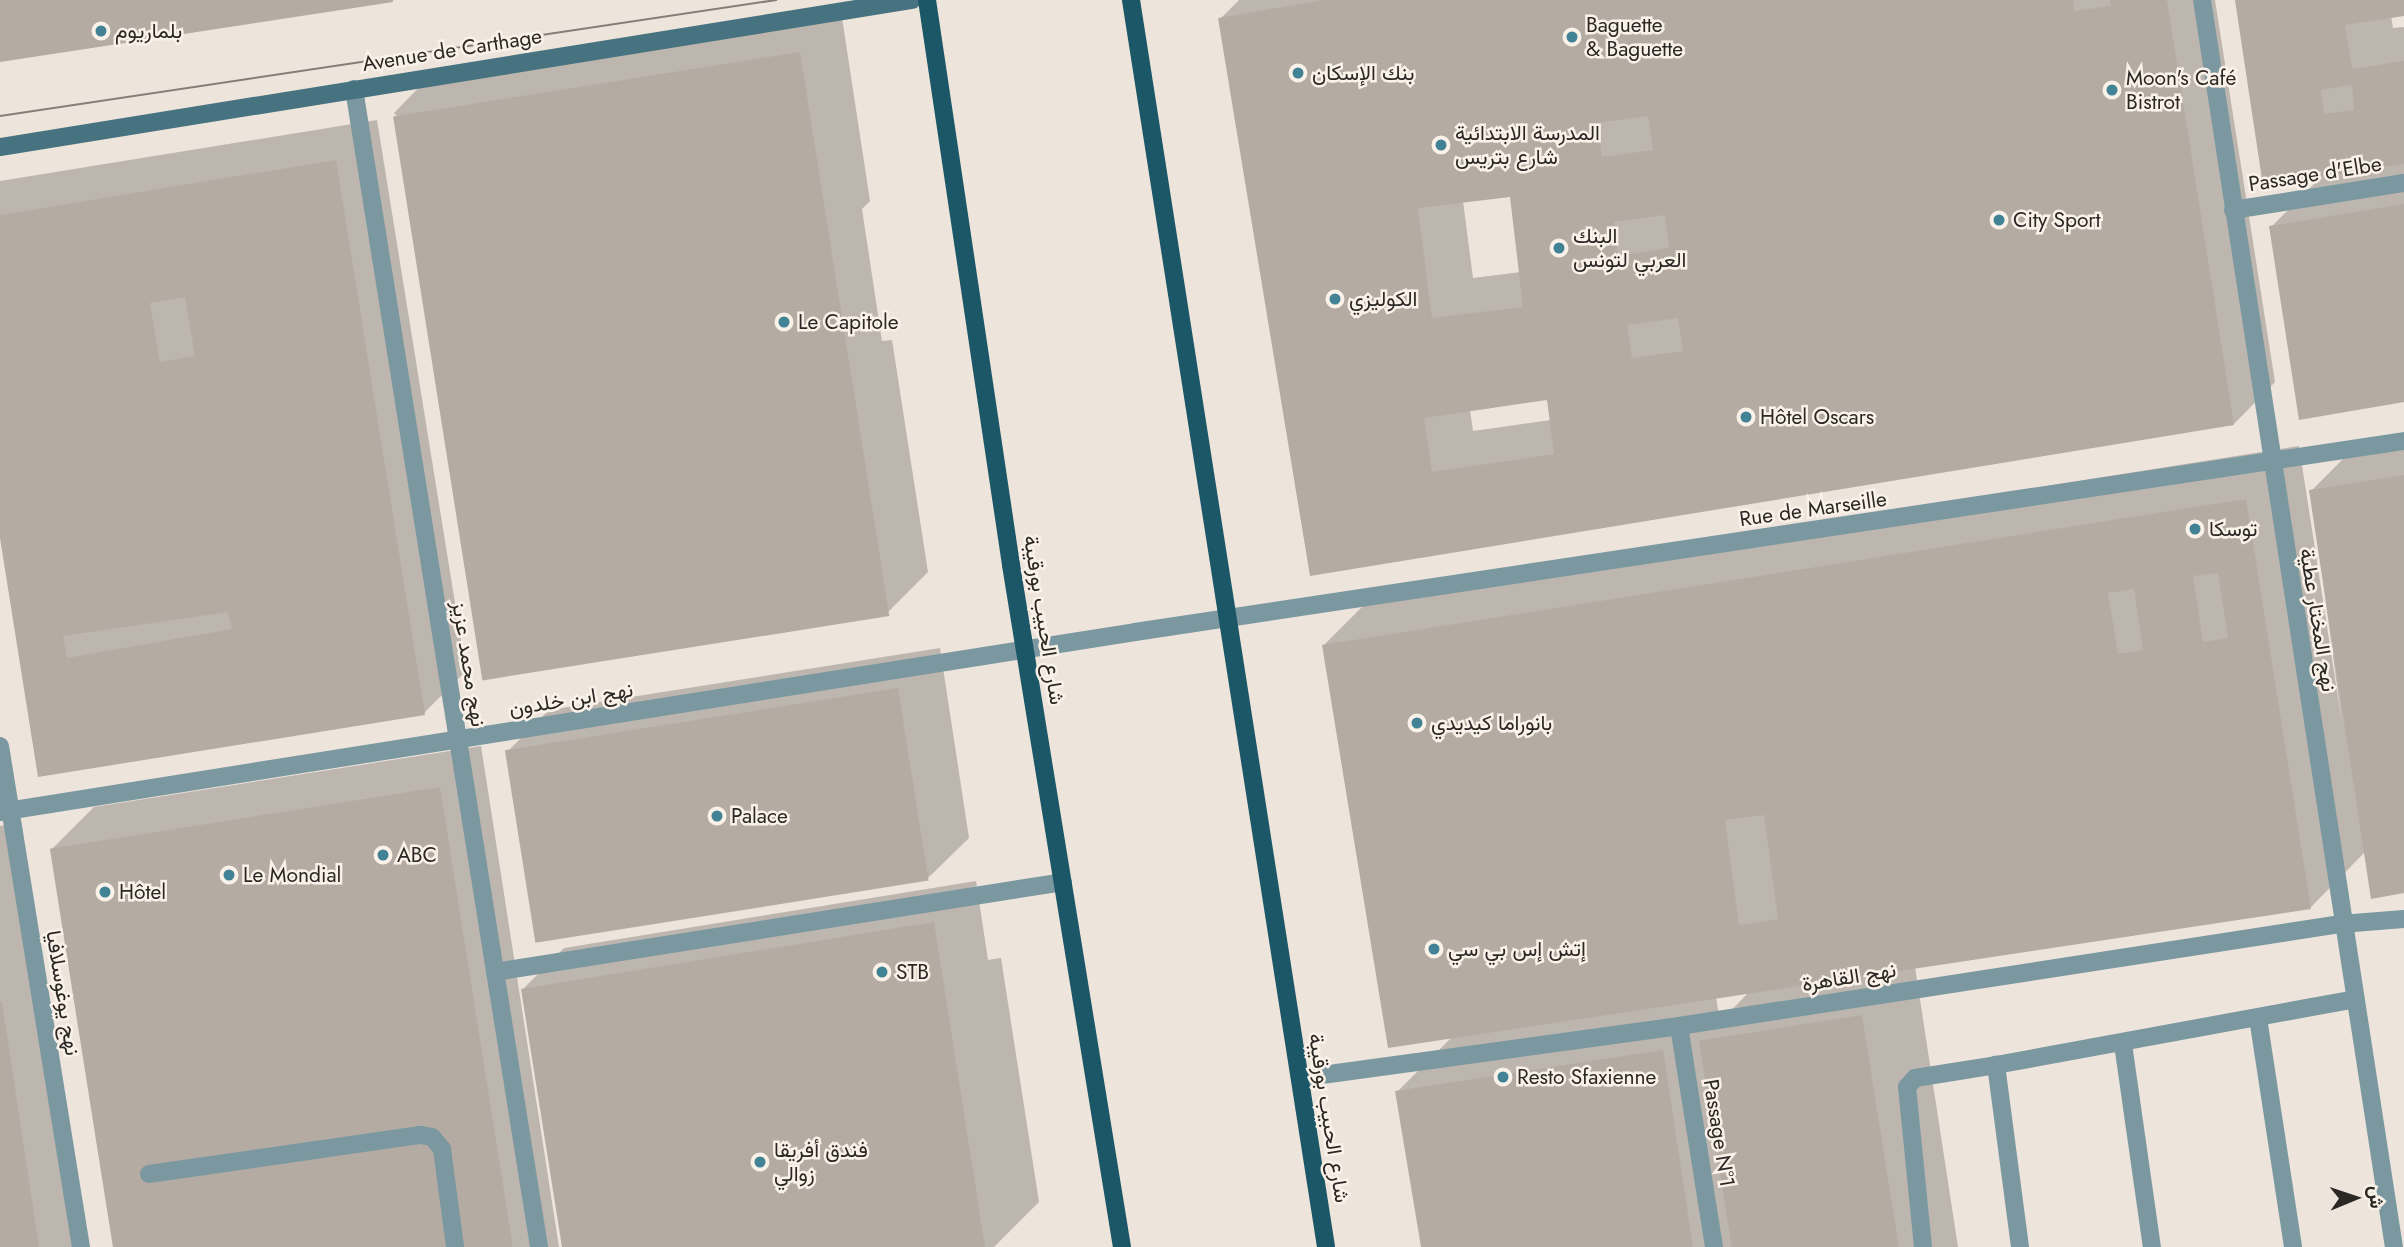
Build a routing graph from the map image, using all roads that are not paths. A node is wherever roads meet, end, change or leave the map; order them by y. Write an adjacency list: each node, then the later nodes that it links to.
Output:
1 (912, 0): 5 (street, Avenue de Carthage)
2 (927, 0): 12 (main road, شارع الحبيب بورقيبة)
3 (1131, 0): 11 (main road, شارع الحبيب بورقيبة)
4 (2202, 0): 8 (street, نهج المختار عطية)
5 (354, 89): 6 (street, Avenue de Carthage); 13 (street, نهج محمد عزيز)
6 (0, 147)
7 (2404, 183): 8 (street, Passage d'Elbe)
8 (2233, 210): 10 (street, نهج المختار عطية)
9 (2404, 441): 10 (street, Rue de Marseille)
10 (2271, 464): 11 (street, Rue de Marseille); 18 (street, نهج المختار عطية)
11 (1229, 619): 12 (street, Rue de Marseille); 25 (main road, شارع الحبيب بورقيبة)
12 (1026, 652): 13 (street, نهج ابن خلدون); 16 (main road, شارع الحبيب بورقيبة)
13 (458, 740): 15 (street, نهج ابن خلدون); 19 (street, نهج محمد عزيز)
14 (0, 746): 15 (street, نهج يوغوسلافيا)
15 (5, 811): 27 (street, نهج يوغوسلافيا)
16 (1063, 882): 19 (street); 30 (main road, شارع الحبيب بورقيبة)
17 (2404, 919): 18 (street, نهج القاهرة)
18 (2341, 924): 20 (street, نهج المختار عطية); 22 (street, نهج القاهرة)
19 (495, 972): 29 (street, نهج محمد عزيز)
20 (2354, 999): 21 (street); 37 (street, نهج المختار عطية)
21 (2258, 1018): 23 (street); 36 (street)
22 (1679, 1026): 25 (street, نهج القاهرة); 32 (street, Passage N°1)
23 (2123, 1044): 24 (street); 35 (street)
24 (1996, 1065): 33 (street); 34 (street)
25 (1300, 1077): 31 (main road, شارع الحبيب بورقيبة)
26 (149, 1174): 28 (street)
27 (81, 1247)
28 (455, 1247)
29 (539, 1247)
30 (1122, 1247)
31 (1326, 1247)
32 (1714, 1247)
33 (1923, 1247)
34 (2020, 1247)
35 (2152, 1247)
36 (2293, 1247)
37 (2394, 1247)

